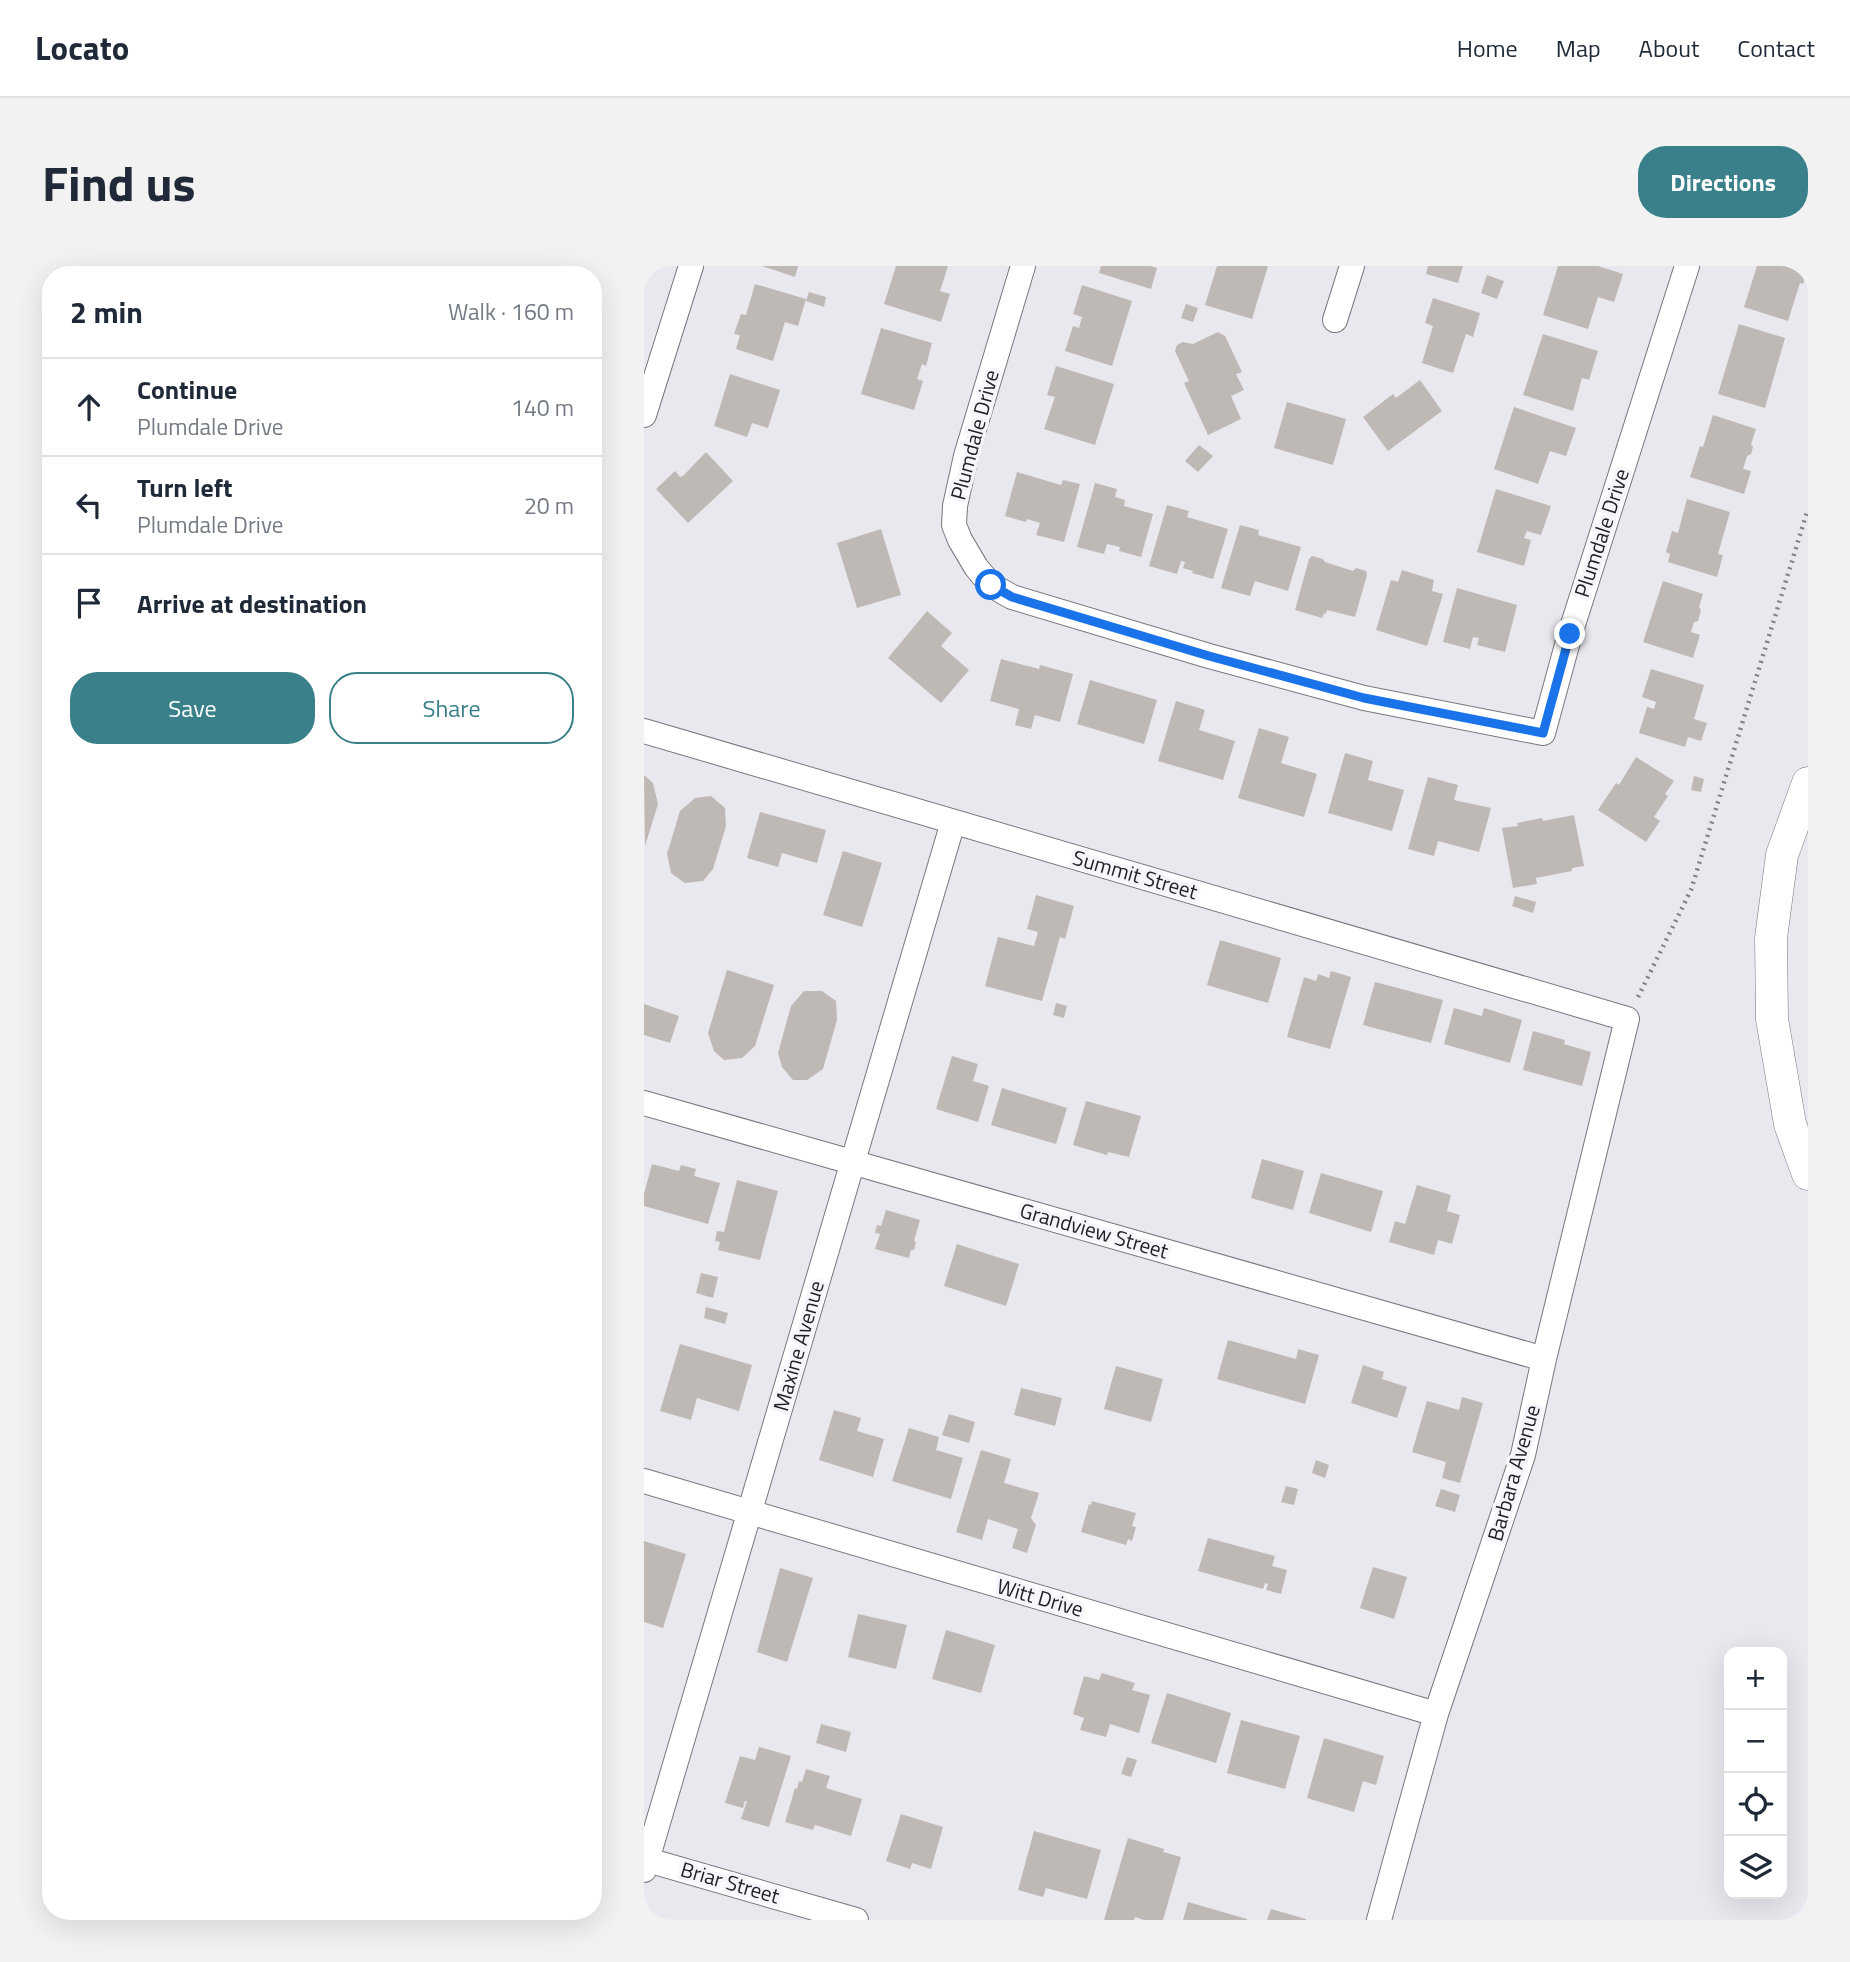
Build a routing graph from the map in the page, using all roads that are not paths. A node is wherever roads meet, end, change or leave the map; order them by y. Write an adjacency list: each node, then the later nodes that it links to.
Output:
1 (691, 266): 6 (street)
2 (1023, 266): 4 (street, Plumdale Drive)
3 (1352, 266): 5 (street)
4 (1687, 266)
5 (1335, 320)
6 (644, 415)
7 (644, 732): 9 (street, Summit Street)
8 (1808, 783): 13 (street)
9 (953, 822): 10 (street, Summit Street); 12 (street, Maxine Avenue)
10 (1627, 1019): 14 (street, Barbara Avenue)
11 (644, 1103): 12 (street, Grandview Street)
12 (853, 1163): 14 (street, Grandview Street); 16 (street, Maxine Avenue)
13 (1808, 1174)
14 (1544, 1359): 17 (street, Barbara Avenue)
15 (644, 1481): 16 (street, Witt Drive)
16 (750, 1512): 17 (street, Witt Drive); 18 (street, Maxine Avenue)
17 (1436, 1714): 20 (street, Barbara Avenue)
18 (645, 1863): 19 (street, Briar Street)
19 (856, 1920)
20 (1379, 1920)

